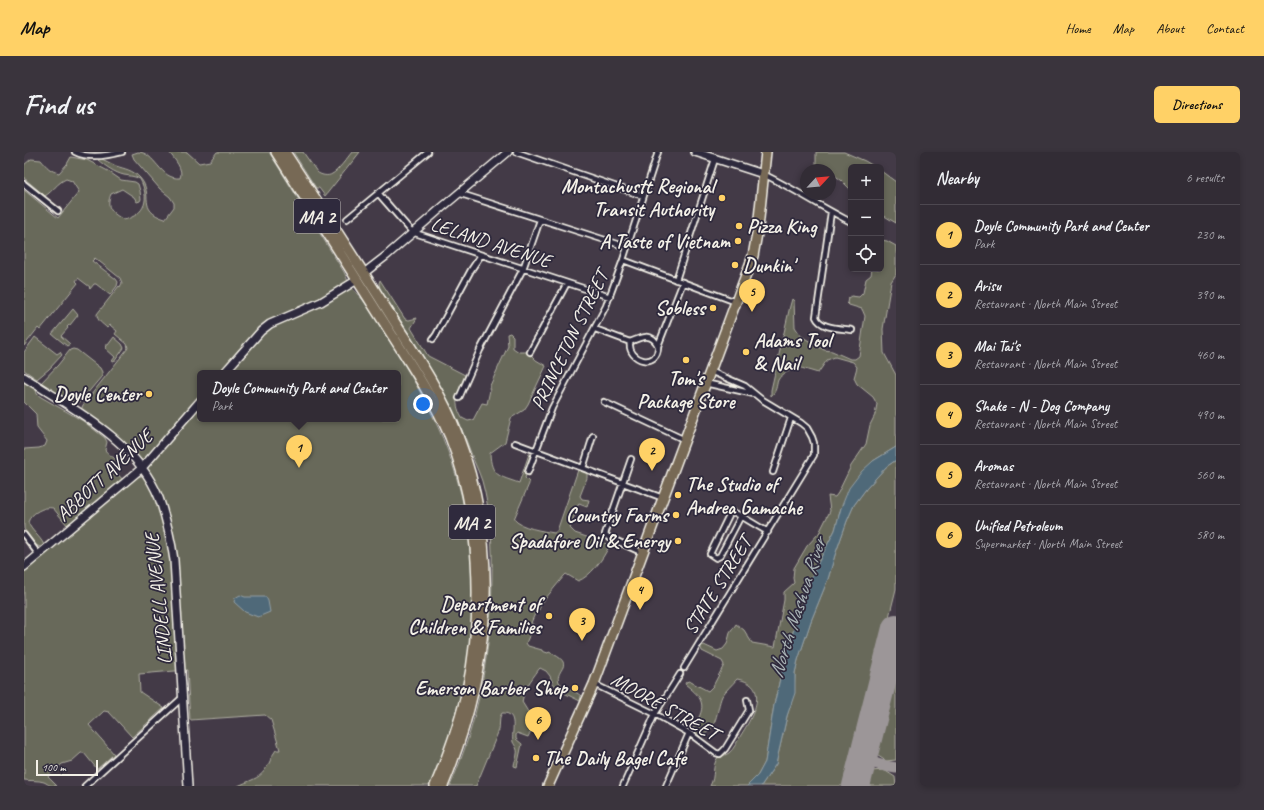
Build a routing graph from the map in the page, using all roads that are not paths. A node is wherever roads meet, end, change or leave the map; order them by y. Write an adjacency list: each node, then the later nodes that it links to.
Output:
1 (74, 152): 2 (street)
2 (122, 152)
3 (276, 152): 28 (highway, MA 2)
4 (285, 152): 27 (highway, MA 2)
5 (428, 152): 15 (street)
6 (508, 152): 14 (street)
7 (516, 152): 16 (street)
8 (658, 152): 16 (street, PRINCETON STREET)
9 (695, 152): 11 (street)
10 (766, 152): 12 (highway)
11 (715, 159): 12 (street); 29 (street)
12 (763, 174): 18 (street); 33 (highway)
13 (24, 184): 17 (street)
14 (458, 193): 20 (street); 22 (street)
15 (378, 194): 19 (street); 22 (street, LELAND AVENUE)
16 (643, 196): 23 (street, PRINCETON STREET)
17 (58, 211)
18 (831, 212): 21 (street); 35 (street)
19 (347, 219)
20 (540, 220): 23 (street); 26 (street)
21 (848, 220)
22 (412, 232): 24 (street, LELAND AVENUE); 27 (street)
23 (627, 247): 25 (street, PRINCETON STREET)
24 (481, 255): 26 (street, LELAND AVENUE); 36 (street)
25 (623, 260): 29 (street); 32 (street, PRINCETON STREET)
26 (523, 269): 31 (street, LELAND AVENUE); 45 (street)
27 (364, 273): 76 (highway, MA 2)
28 (357, 280): 40 (street); 75 (highway, MA 2)
29 (676, 280): 30 (street)
30 (683, 282): 33 (street); 38 (street)
31 (567, 283): 32 (street, LELAND AVENUE); 39 (street)
32 (610, 297): 34 (street, PRINCETON STREET)
33 (736, 302): 41 (highway)
34 (595, 329): 37 (street); 52 (street, PRINCETON STREET)
35 (852, 330)
36 (433, 338)
37 (630, 342): 38 (street); 38 (street)
38 (658, 346)
39 (530, 352)
40 (227, 370)
41 (710, 371): 43 (highway); 44 (street, STATE STREET)
42 (24, 377): 54 (street, LINDELL AVENUE)
43 (705, 383): 44 (street); 50 (highway)
44 (756, 395): 48 (street, STATE STREET)
45 (458, 398)
46 (604, 402): 50 (street)
47 (197, 404): 54 (street, ABBOTT AVENUE)
48 (791, 418): 57 (street); 61 (street, STATE STREET)
49 (593, 436): 55 (street)
50 (685, 440): 59 (highway)
51 (515, 443): 52 (street)
52 (536, 450): 55 (street); 56 (street, PRINCETON STREET)
53 (631, 459): 58 (street)
54 (142, 468): 64 (street, ABBOTT AVENUE); 69 (street, LINDELL AVENUE)
55 (583, 468): 58 (street)
56 (528, 472)
57 (773, 472)
58 (624, 482): 59 (street); 63 (street)
59 (663, 498): 63 (highway)
60 (741, 516): 60 (street); 61 (street)
61 (768, 532): 66 (street, STATE STREET)
62 (24, 535): 64 (street)
63 (643, 553): 68 (highway)
64 (40, 554): 65 (street, ABBOTT AVENUE)
65 (24, 567)
66 (684, 668)
67 (680, 674): 71 (street)
68 (594, 684): 71 (street, MOORE STREET); 77 (highway)
69 (183, 697): 73 (street); 74 (street, LINDELL AVENUE)
70 (747, 700): 72 (street, MOORE STREET)
71 (655, 714): 72 (street, MOORE STREET); 78 (street)
72 (689, 733): 79 (street)
73 (85, 786)
74 (188, 786)
75 (435, 786)
76 (443, 786)
77 (548, 786)
78 (623, 786)
79 (666, 786)

